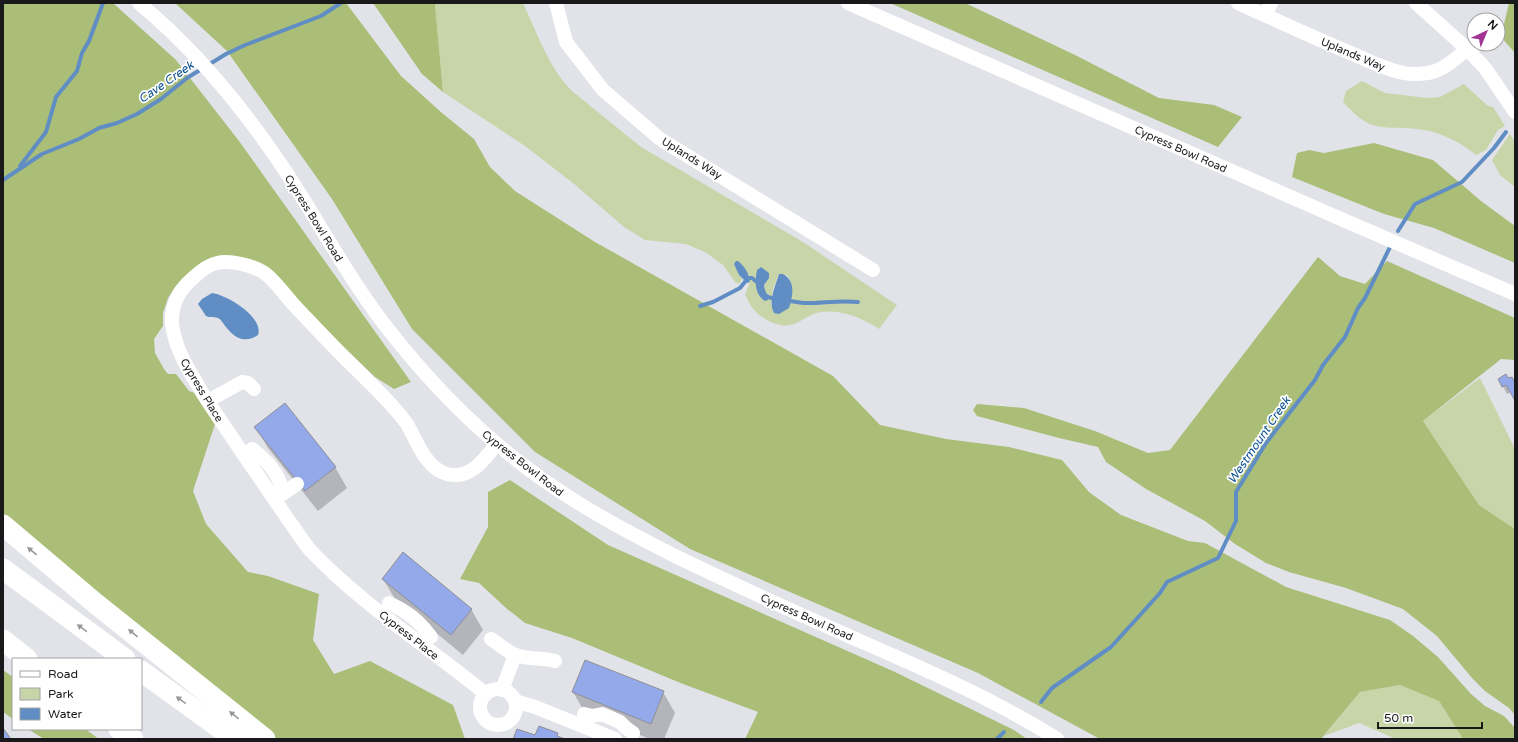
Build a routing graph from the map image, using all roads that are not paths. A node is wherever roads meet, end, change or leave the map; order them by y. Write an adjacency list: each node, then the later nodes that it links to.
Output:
1 (139, 3): 15 (street, Cypress Bowl Road)
2 (556, 3): 11 (street, Uplands Way)
3 (848, 3): 12 (street, Cypress Bowl Road)
4 (1238, 3): 6 (street, Uplands Way)
5 (1416, 3): 7 (street)
6 (1268, 9): 8 (street, Uplands Way)
7 (1466, 49)
8 (1466, 51)
9 (1469, 52): 10 (street)
10 (1515, 112)
11 (873, 270)
12 (1515, 294)
13 (254, 389): 14 (street)
14 (208, 401): 15 (street, Cypress Place); 17 (street, Cypress Place)
15 (497, 444): 37 (street, Cypress Bowl Road)
16 (297, 484): 17 (street)
17 (280, 496): 28 (street, Cypress Place)
18 (3, 526): 35 (highway, one-way to 18)
19 (3, 569): 24 (highway, one-way to 19)
20 (492, 639): 22 (street)
21 (3, 640): 23 (highway)
22 (515, 655): 25 (street); 27 (street)
23 (26, 658)
24 (124, 658)
25 (555, 661)
26 (142, 672): 34 (highway, one-way to 26)
27 (502, 690): 28 (street); 29 (street)
28 (486, 694): 29 (street)
29 (515, 701): 30 (street)
30 (584, 714): 32 (street); 36 (street)
31 (120, 730): 33 (highway)
32 (633, 732)
33 (133, 739)
34 (235, 739)
35 (265, 739)
36 (614, 739)
37 (1058, 739)

